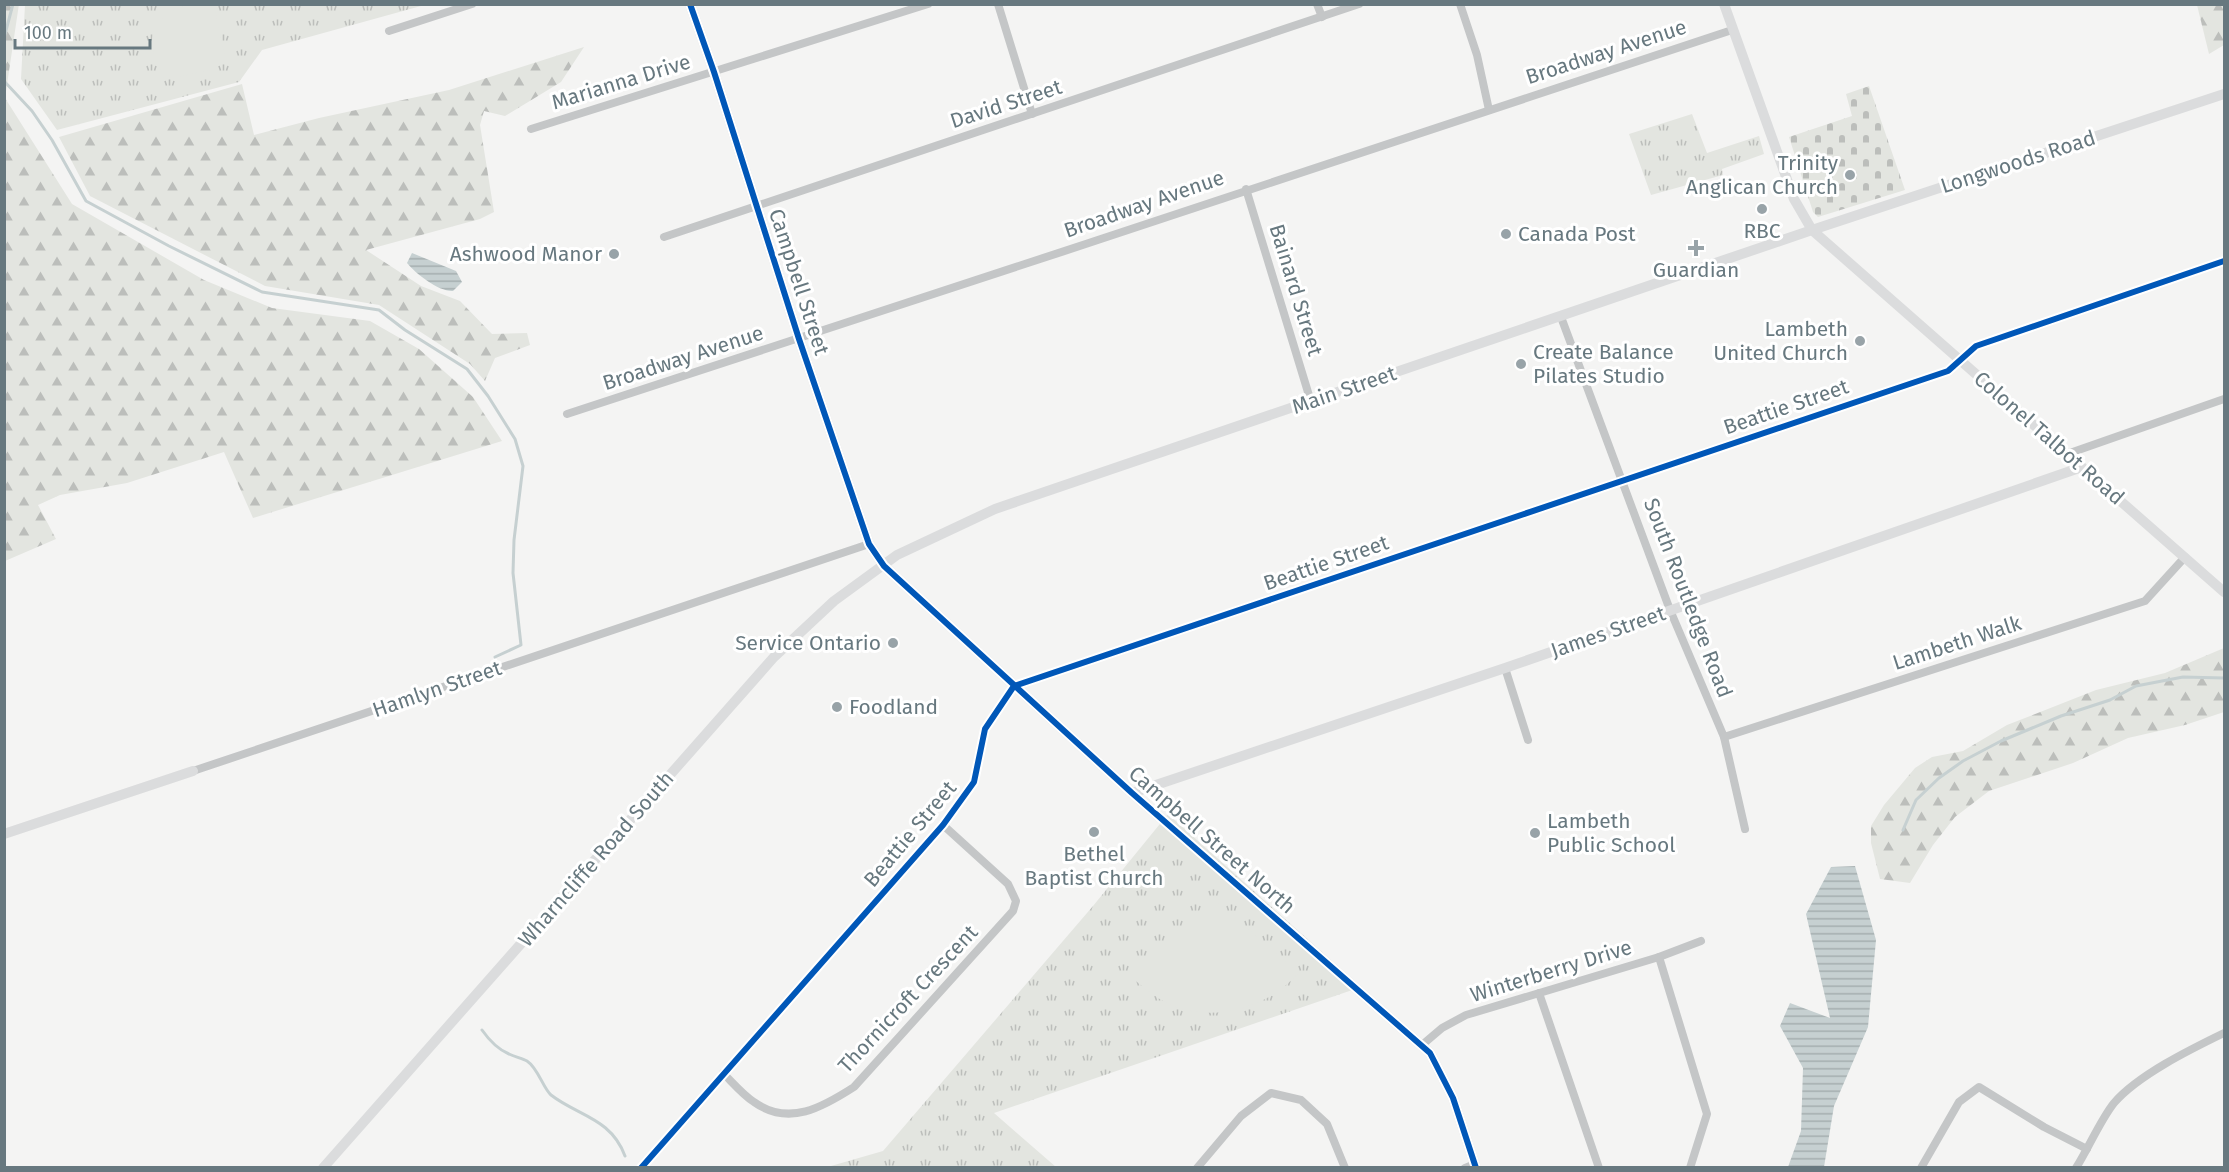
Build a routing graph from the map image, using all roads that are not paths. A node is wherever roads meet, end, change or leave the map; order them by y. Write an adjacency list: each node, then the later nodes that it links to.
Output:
1 (472, 4): 11 (street)
2 (690, 4): 12 (main road, Campbell Street)
3 (928, 4): 12 (street, Marianna Drive)
4 (998, 4): 15 (street)
5 (1317, 4): 9 (street)
6 (1359, 4): 9 (street, David Street)
7 (1460, 4): 14 (street)
8 (1724, 4): 10 (main road, Colonel Talbot Road)
9 (1322, 17): 15 (street, David Street)
10 (1732, 30): 14 (street, Broadway Avenue); 19 (main road, Colonel Talbot Road)
11 (389, 32)
12 (714, 72): 16 (street, Marianna Drive); 18 (main road, Campbell Street)
13 (2224, 94): 19 (main road, Longwoods Road)
14 (1490, 110): 17 (street, Broadway Avenue)
15 (1032, 114): 18 (street, David Street)
16 (531, 129)
17 (1246, 189): 23 (street, Broadway Avenue); 26 (street, Bainard Street)
18 (757, 205): 20 (street, David Street); 23 (main road, Campbell Street)
19 (1812, 230): 22 (main road, Main Street); 24 (main road, Colonel Talbot Road)
20 (664, 237)
21 (2224, 261): 24 (street, Beattie Street)
22 (1561, 317): 26 (main road, Main Street); 30 (street, South Routledge Road)
23 (799, 339): 27 (street, Broadway Avenue); 31 (main road, Campbell Street)
24 (1960, 360): 28 (main road, Colonel Talbot Road); 30 (street, Beattie Street)
25 (2224, 399): 28 (street)
26 (1311, 402): 33 (main road, Main Street)
27 (567, 414)
28 (2067, 454): 29 (main road, Colonel Talbot Road)
29 (2082, 467): 32 (main road, Colonel Talbot Road); 35 (main road, James Street)
30 (1623, 480): 35 (street, South Routledge Road); 37 (street, Beattie Street)
31 (869, 544): 33 (main road, Campbell Street); 40 (street, Hamlyn Street)
32 (2185, 557): 34 (main road, Colonel Talbot Road); 38 (street, Lambeth Walk)
33 (884, 566): 37 (main road, Campbell Street North); 53 (main road, Wharncliffe Road South)
34 (2224, 592)
35 (1670, 610): 36 (main road, James Street); 38 (street, South Routledge Road)
36 (1505, 668): 39 (street); 41 (main road, James Street)
37 (1014, 686): 41 (main road, Campbell Street North); 42 (street, Beattie Street)
38 (1724, 737): 43 (street, South Routledge Road)
39 (1528, 740)
40 (193, 771): 44 (main road, Hamlyn Street)
41 (1132, 793): 49 (main road, Campbell Street North)
42 (943, 825): 50 (street, Beattie Street); 50 (street, Thornicroft Crescent)
43 (1745, 829)
44 (4, 834)
45 (1701, 941): 46 (street)
46 (1659, 957): 47 (street, Winterberry Drive); 58 (street, Winterberry Drive)
47 (1539, 993): 49 (street, Winterberry Drive); 57 (street)
48 (2224, 1033): 51 (street)
49 (1422, 1045): 52 (main road, Campbell Street North)
50 (723, 1073): 54 (street, Beattie Street)
51 (2087, 1149): 59 (street); 60 (street)
52 (1472, 1166)
53 (323, 1167)
54 (641, 1167)
55 (1197, 1167): 56 (street)
56 (1345, 1167)
57 (1599, 1167)
58 (1690, 1167)
59 (1921, 1167)
60 (2076, 1167)

